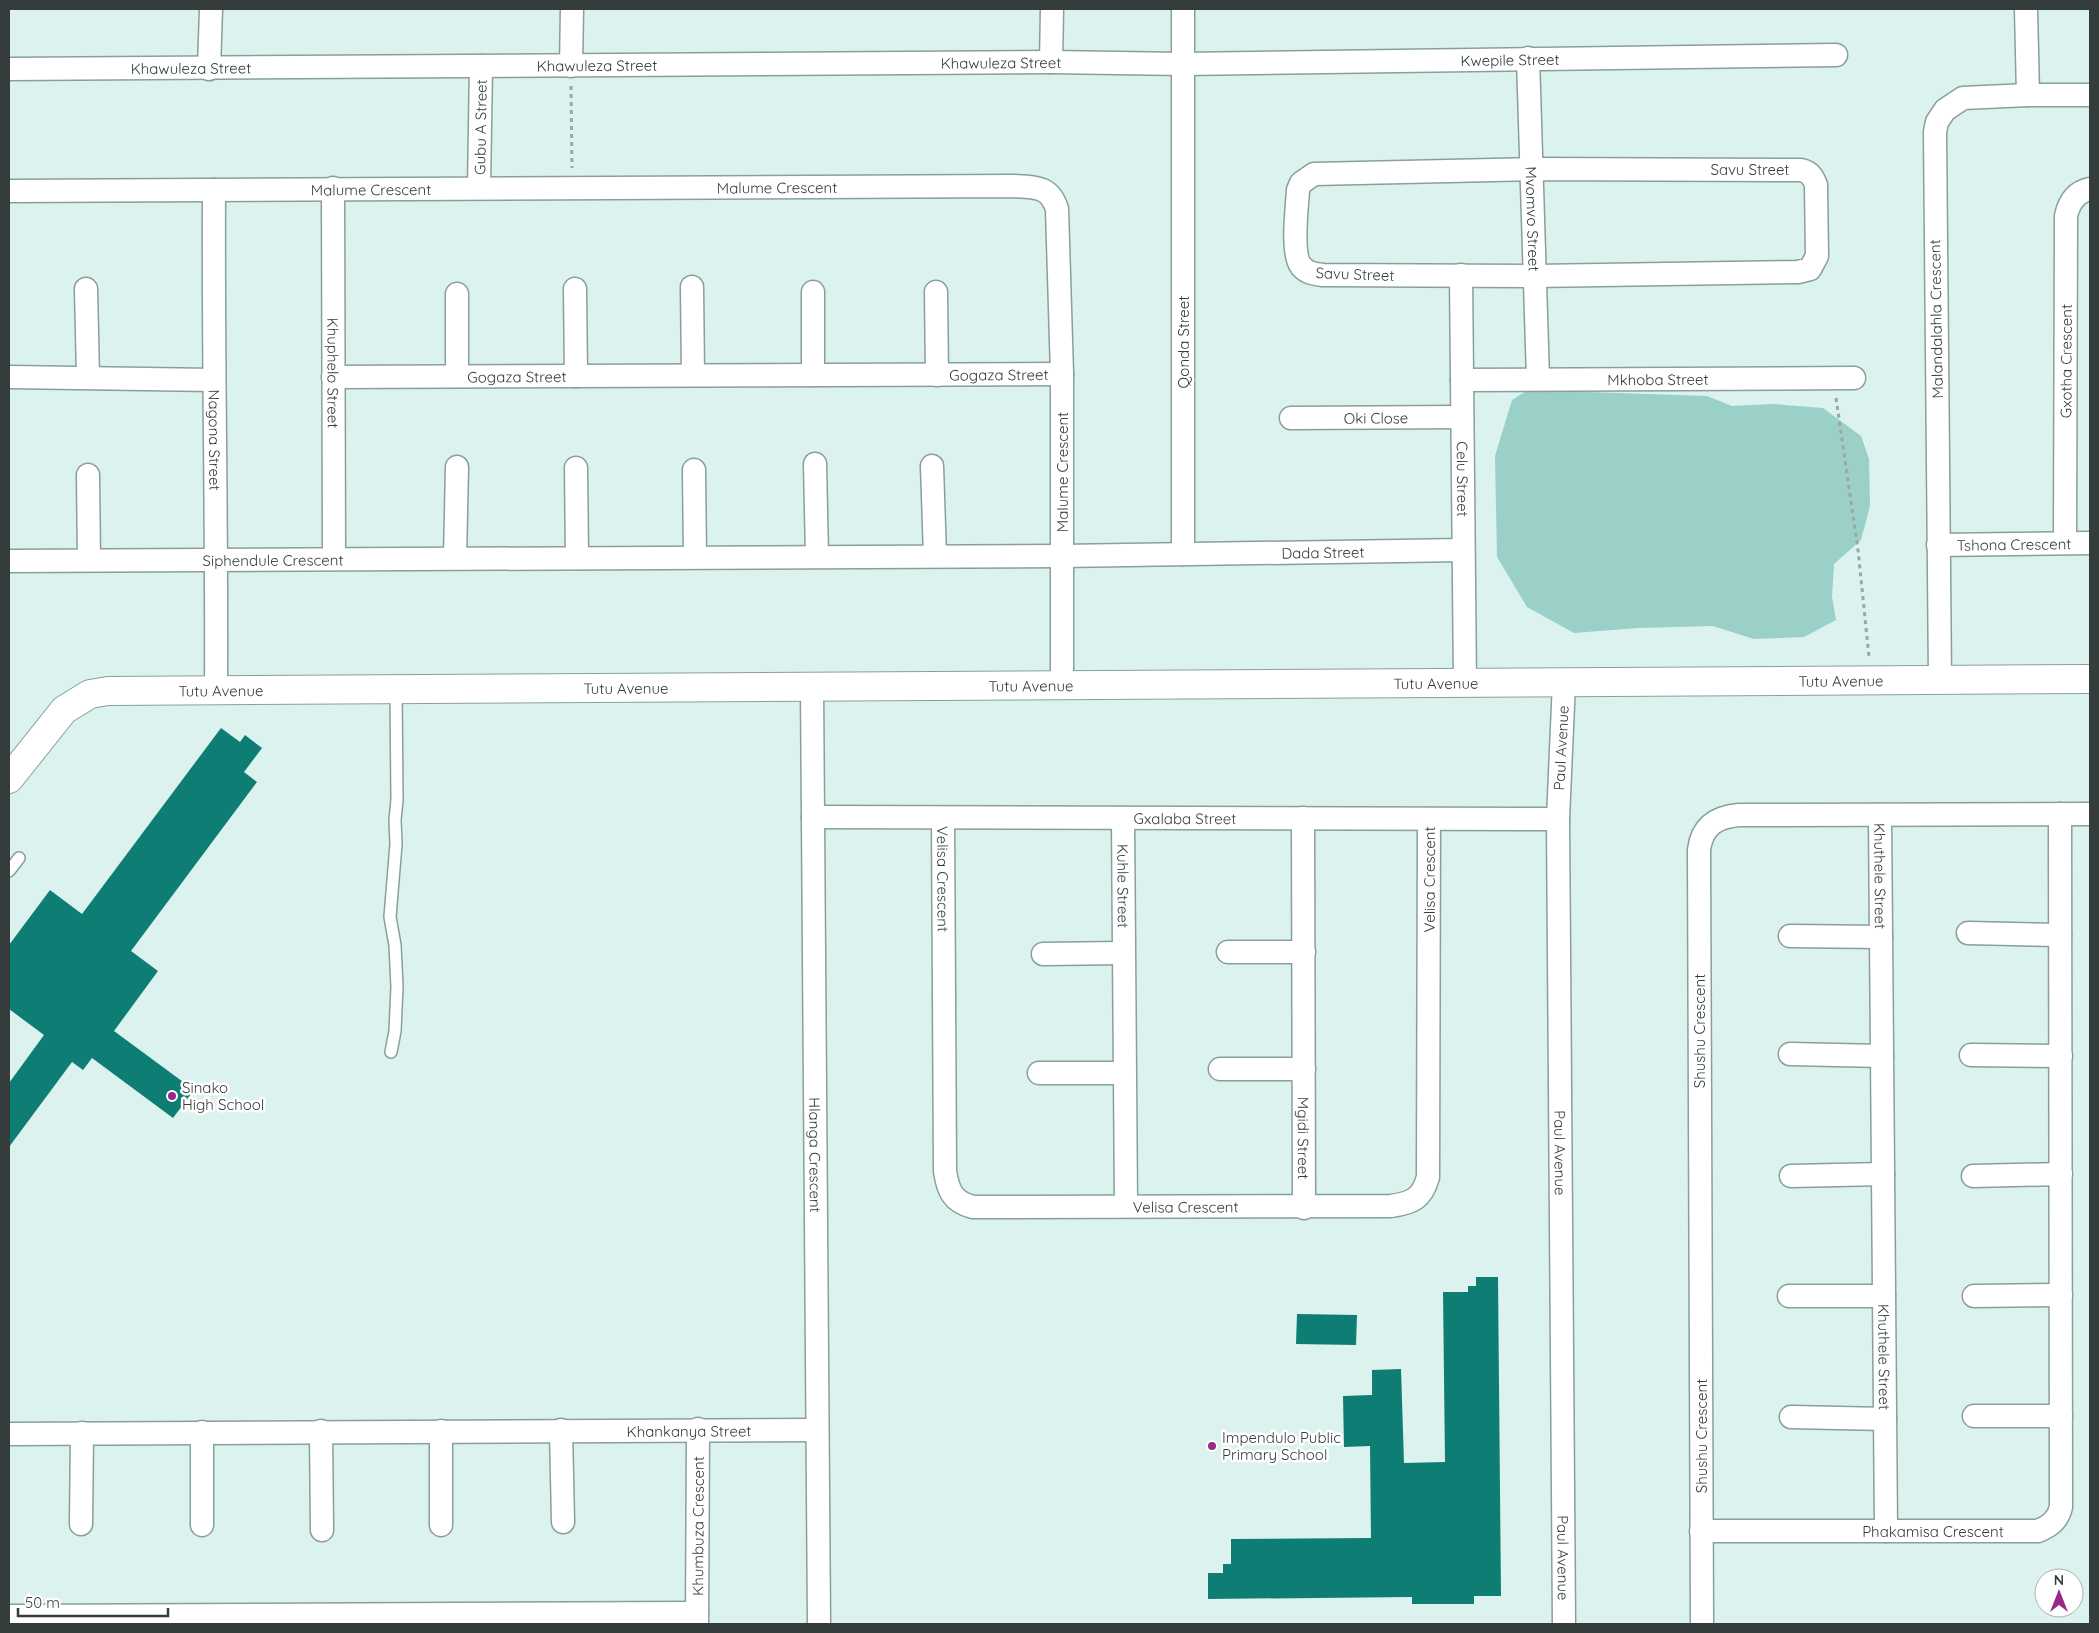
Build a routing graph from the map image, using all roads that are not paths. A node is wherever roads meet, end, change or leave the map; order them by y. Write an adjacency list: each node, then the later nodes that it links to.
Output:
1 (211, 9): 12 (street)
2 (572, 9): 11 (street)
3 (1052, 9): 8 (street)
4 (1183, 9): 9 (street, Qonda Street)
5 (2026, 9): 14 (street)
6 (1836, 55): 7 (street, Kwepile Street)
7 (1528, 58): 9 (street, Kwepile Street); 16 (street, Mvomvo Street)
8 (1051, 62): 9 (street, Khawuleza Street); 11 (street, Khawuleza Street)
9 (1183, 64): 55 (street, Qonda Street)
10 (481, 66): 11 (street, Khawuleza Street); 12 (street, Khawuleza Street); 17 (street, Gubu A Street)
11 (571, 66)
12 (209, 69): 13 (street, Khawuleza Street)
13 (9, 70)
14 (2028, 95): 15 (street, Malandalahla Crescent); 53 (street, Malandalahla Crescent)
15 (2090, 95)
16 (1532, 169): 22 (street, Savu Street); 23 (street, Mvomvo Street); 23 (street, Savu Street)
17 (479, 187): 18 (street, Malume Crescent); 30 (street, Malume Crescent)
18 (333, 188): 20 (street, Malume Crescent); 38 (street, Khuphelo Street)
19 (2090, 189): 51 (street, Gxotha Crescent)
20 (214, 190): 21 (street, Malume Crescent); 41 (street, Nagona Street)
21 (9, 191)
22 (1461, 275): 23 (street, Savu Street); 42 (street, Celu Street)
23 (1535, 276): 40 (street, Mvomvo Street)
24 (692, 287): 31 (street)
25 (86, 289): 37 (street)
26 (575, 289): 35 (street, Gogaza Street)
27 (813, 292): 32 (street)
28 (936, 292): 33 (street, Gogaza Street)
29 (456, 294): 34 (street, Gogaza Street)
30 (1062, 374): 33 (street, Gogaza Street); 58 (street, Malume Crescent)
31 (693, 375): 32 (street, Gogaza Street); 35 (street, Gogaza Street)
32 (813, 375): 33 (street, Gogaza Street)
33 (937, 375)
34 (457, 376): 35 (street, Gogaza Street); 38 (street, Gogaza Street)
35 (576, 376)
36 (9, 377): 37 (street)
37 (88, 377): 41 (street)
38 (333, 377): 61 (street, Khuphelo Street)
39 (1844, 378): 40 (street, Mkhoba Street)
40 (1538, 379): 42 (street, Mkhoba Street)
41 (213, 380): 63 (street, Nagona Street)
42 (1462, 380): 43 (street, Celu Street)
43 (1462, 417): 44 (street, Oki Close); 54 (street, Celu Street)
44 (1291, 418)
45 (815, 464): 56 (street)
46 (932, 466): 57 (street)
47 (457, 467): 62 (street)
48 (576, 468): 59 (street)
49 (694, 470): 60 (street)
50 (88, 475): 64 (street)
51 (2065, 543): 52 (street, Tshona Crescent); 53 (street, Tshona Crescent)
52 (2090, 543)
53 (1938, 545): 67 (street, Malandalahla Crescent)
54 (1463, 550): 55 (street, Dada Street); 70 (street, Celu Street)
55 (1183, 554): 58 (street)
56 (817, 556): 57 (street, Siphendule Crescent); 60 (street, Siphendule Crescent)
57 (935, 556): 58 (street, Siphendule Crescent)
58 (1062, 556): 69 (street, Malume Crescent)
59 (577, 557): 60 (street, Siphendule Crescent); 62 (street, Siphendule Crescent)
60 (695, 557)
61 (334, 558): 62 (street, Siphendule Crescent); 63 (street, Siphendule Crescent)
62 (455, 558)
63 (216, 559): 64 (street, Siphendule Crescent); 72 (street, Nagona Street)
64 (89, 560): 65 (street, Siphendule Crescent)
65 (9, 561)
66 (2090, 679): 67 (street, Tutu Avenue)
67 (1940, 680): 68 (street, Tutu Avenue)
68 (1564, 682): 70 (street, Tutu Avenue); 83 (street, Paul Avenue)
69 (1062, 684): 70 (street, Tutu Avenue); 71 (street, Tutu Avenue)
70 (1465, 684)
71 (812, 686): 73 (street, Tutu Avenue); 78 (street, Hlanga Crescent)
72 (216, 689): 73 (street, Tutu Avenue); 74 (street, Tutu Avenue)
73 (396, 689): 94 (lane)
74 (9, 779)
75 (2060, 814): 76 (street, Shushu Crescent); 77 (street, Shushu Crescent); 87 (street, Phakamisa Crescent)
76 (2090, 814)
77 (1880, 815): 89 (street, Khuthele Street); 130 (street, Shushu Crescent)
78 (813, 817): 79 (street, Gxalaba Street); 120 (street, Hlanga Crescent)
79 (943, 818): 80 (street, Gxalaba Street); 107 (street, Velisa Crescent)
80 (1123, 818): 81 (street, Gxalaba Street); 92 (street, Kuhle Street)
81 (1303, 818): 82 (street, Gxalaba Street); 91 (street, Mgidi Street)
82 (1429, 819): 83 (street, Gxalaba Street); 108 (street, Velisa Crescent)
83 (1558, 819): 140 (street, Paul Avenue)
84 (19, 858): 85 (lane)
85 (9, 871)
86 (1968, 933): 87 (street)
87 (2060, 935): 98 (street, Phakamisa Crescent)
88 (1790, 936): 89 (street, Khuthele Street)
89 (1881, 937): 97 (street, Khuthele Street)
90 (1228, 952): 91 (street)
91 (1304, 952): 100 (street, Mgidi Street)
92 (1123, 953): 93 (street); 102 (street, Kuhle Street)
93 (1043, 954)
94 (391, 1052)
95 (1790, 1054): 97 (street)
96 (1971, 1055): 98 (street)
97 (1882, 1056): 103 (street, Khuthele Street)
98 (2061, 1056): 104 (street, Phakamisa Crescent)
99 (1220, 1069): 100 (street)
100 (1304, 1070): 108 (street, Mgidi Street)
101 (1039, 1074): 102 (street)
102 (1124, 1074): 107 (street, Kuhle Street)
103 (1883, 1174): 105 (street); 111 (street, Khuthele Street)
104 (2061, 1174): 106 (street); 109 (street, Phakamisa Crescent)
105 (1791, 1176)
106 (1973, 1176)
107 (1126, 1206): 108 (street, Velisa Crescent)
108 (1304, 1208)
109 (2061, 1295): 112 (street); 114 (street, Phakamisa Crescent)
110 (1789, 1296): 111 (street, Khuthele Street)
111 (1884, 1296): 116 (street, Khuthele Street)
112 (1974, 1296)
113 (1974, 1416): 114 (street)
114 (2061, 1416): 131 (street, Phakamisa Crescent)
115 (1791, 1417): 116 (street, Khuthele Street)
116 (1885, 1419): 131 (street, Khuthele Street)
117 (698, 1429): 119 (street, Khankanya Street); 120 (street, Khankanya Street); 133 (street, Khumbuza Crescent)
118 (441, 1430): 119 (street, Khankanya Street); 121 (street, Khankanya Street); 128 (street)
119 (562, 1430): 125 (street)
120 (817, 1430): 139 (street, Hlanga Crescent)
121 (320, 1431): 122 (street, Khankanya Street); 129 (street)
122 (202, 1432): 123 (street, Khankanya Street); 127 (street)
123 (82, 1433): 124 (street, Khankanya Street); 126 (street)
124 (9, 1434)
125 (563, 1522)
126 (81, 1524)
127 (202, 1525)
128 (441, 1525)
129 (322, 1530)
130 (1702, 1531): 131 (street, Phakamisa Crescent); 141 (street, Shushu Crescent)
131 (1886, 1531)
132 (9, 1616): 137 (street)
133 (697, 1618): 136 (street)
134 (324, 1619): 135 (street); 138 (street)
135 (444, 1619): 136 (street)
136 (564, 1619)
137 (81, 1620): 138 (street)
138 (202, 1620)
139 (820, 1624)
140 (1564, 1624)
141 (1702, 1624)

